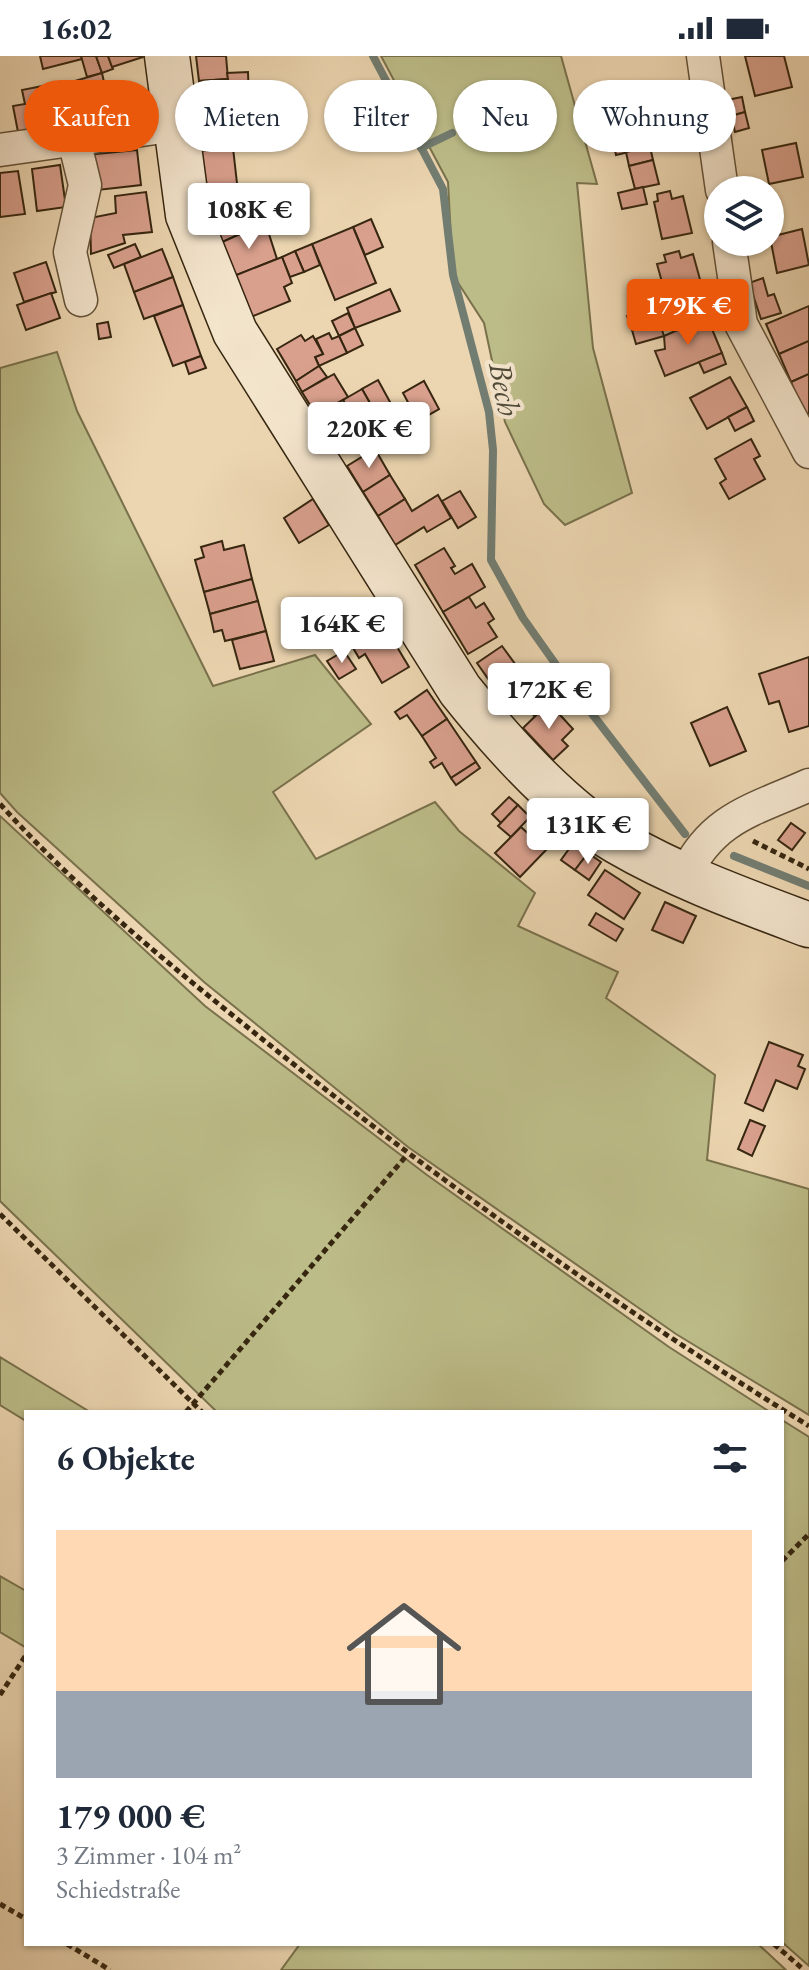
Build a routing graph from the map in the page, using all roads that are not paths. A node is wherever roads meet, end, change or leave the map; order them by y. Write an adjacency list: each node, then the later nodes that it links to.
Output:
1 (167, 56): 3 (main road)
2 (703, 56): 8 (street)
3 (175, 111)
4 (24, 147): 5 (street)
5 (0, 150)
6 (77, 152): 10 (street)
7 (180, 152): 13 (main road)
8 (720, 176)
9 (731, 256): 11 (street)
10 (81, 300)
11 (809, 452)
12 (809, 785): 13 (street)
13 (685, 875): 14 (main road)
14 (809, 925)

